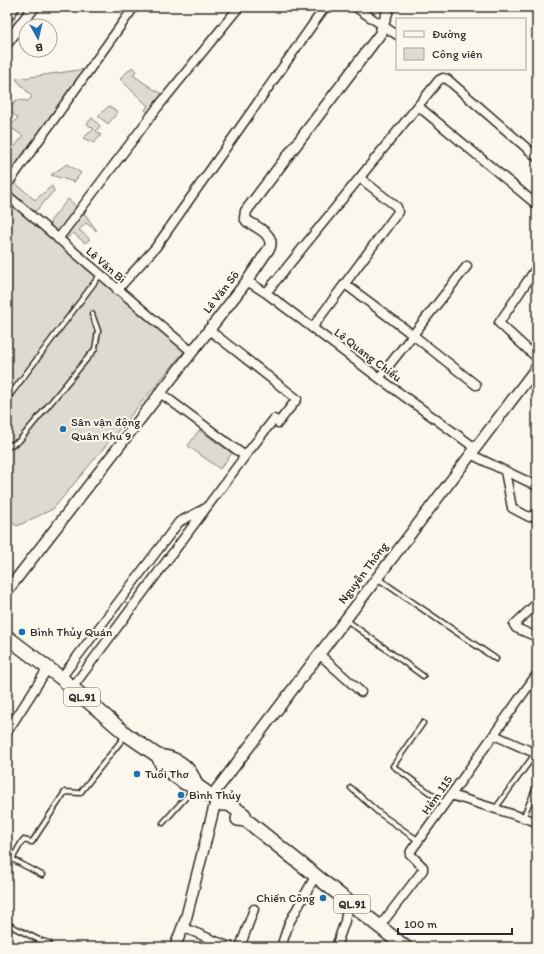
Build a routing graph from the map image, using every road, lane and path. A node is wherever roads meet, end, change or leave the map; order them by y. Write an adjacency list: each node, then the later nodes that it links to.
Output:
1 (14, 7): 8 (street)
2 (34, 7): 11 (street)
3 (134, 7): 15 (street)
4 (239, 7): 18 (street)
5 (325, 7): 24 (street)
6 (356, 7): 9 (street)
7 (389, 7): 9 (street, Lê Văn Sô)
8 (7, 17)
9 (384, 25): 10 (street); 22 (street, Lê Văn Sô)
10 (396, 34)
11 (7, 43)
12 (418, 106): 13 (street); 14 (street); 17 (street)
13 (537, 157)
14 (360, 178): 23 (street); 25 (street)
15 (7, 185)
16 (7, 195): 18 (street, Lê Văn Bì)
17 (537, 205)
18 (58, 239): 21 (street, Lê Văn Bì)
19 (468, 266): 29 (street)
20 (537, 267): 31 (street)
21 (100, 275): 24 (street, Lê Văn Bì); 36 (lane)
22 (247, 281): 25 (street, Lê Quang Chiểu); 28 (street, Lê Văn Sô)
23 (345, 284): 27 (street); 29 (street)
24 (117, 290): 30 (street, Lê Văn Bì)
25 (266, 293): 27 (street, Lê Quang Chiểu)
26 (92, 314): 37 (lane)
27 (312, 328): 33 (street, Lê Quang Chiểu)
28 (208, 329): 30 (street, Lê Văn Sô); 39 (street)
29 (413, 335): 33 (street); 34 (street)
30 (191, 351): 35 (street, Lê Văn Sô)
31 (537, 358)
32 (536, 371): 38 (street, Nguyễn Thông)
33 (379, 378): 38 (street, Lê Quang Chiểu)
34 (476, 385)
35 (159, 392): 39 (street); 45 (street, Lê Văn Sô)
36 (7, 399)
37 (7, 447)
38 (472, 451): 40 (street, Lê Quang Chiểu); 44 (street, Nguyễn Thông)
39 (245, 456): 42 (street)
40 (505, 471): 41 (street, Lê Quang Chiểu); 43 (street)
41 (537, 486)
42 (205, 508): 55 (street); 57 (street)
43 (537, 514)
44 (377, 577): 47 (street, Nguyễn Thông); 51 (lane)
45 (7, 591)
46 (537, 603): 49 (street)
47 (345, 619): 50 (street, Nguyễn Thông); 54 (lane)
48 (7, 637): 52 (highway, QL.91)
49 (537, 637)
50 (319, 654): 58 (street); 68 (street, Nguyễn Thông)
51 (496, 659)
52 (48, 668): 55 (highway, QL.91); 60 (street)
53 (537, 674): 56 (street, Hẻm 115)
54 (423, 676)
55 (61, 678): 57 (highway, QL.91)
56 (534, 685): 62 (street, Hẻm 115)
57 (72, 688): 61 (highway, QL.91)
58 (361, 692)
59 (423, 723): 69 (lane)
60 (7, 732)
61 (126, 734): 64 (highway, QL.91); 76 (lane)
62 (494, 735): 63 (street); 67 (street, Hẻm 115)
63 (536, 754): 70 (lane)
64 (196, 785): 68 (highway, QL.91); 73 (lane)
65 (537, 785): 71 (lane)
66 (352, 788): 74 (lane)
67 (452, 795): 69 (street, Hẻm 115); 70 (street)
68 (217, 800): 78 (highway, QL.91); 83 (street)
69 (446, 804): 74 (street, Hẻm 115)
70 (495, 809): 71 (street)
71 (523, 818): 72 (street)
72 (537, 822)
73 (163, 823)
74 (419, 841): 82 (street, Hẻm 115)
75 (7, 856): 76 (lane)
76 (12, 859): 77 (lane)
77 (42, 875)
78 (316, 875): 79 (highway, QL.91); 89 (street)
79 (348, 901): 82 (highway, QL.91); 90 (street)
80 (254, 910): 88 (street)
81 (7, 924): 84 (lane)
82 (380, 926): 85 (highway, QL.91)
83 (182, 927): 86 (street); 87 (street)
84 (49, 943)
85 (392, 943): 91 (highway, QL.91)
86 (175, 947)
87 (230, 947)
88 (240, 947)
89 (281, 947)
90 (336, 947)
91 (405, 947)

